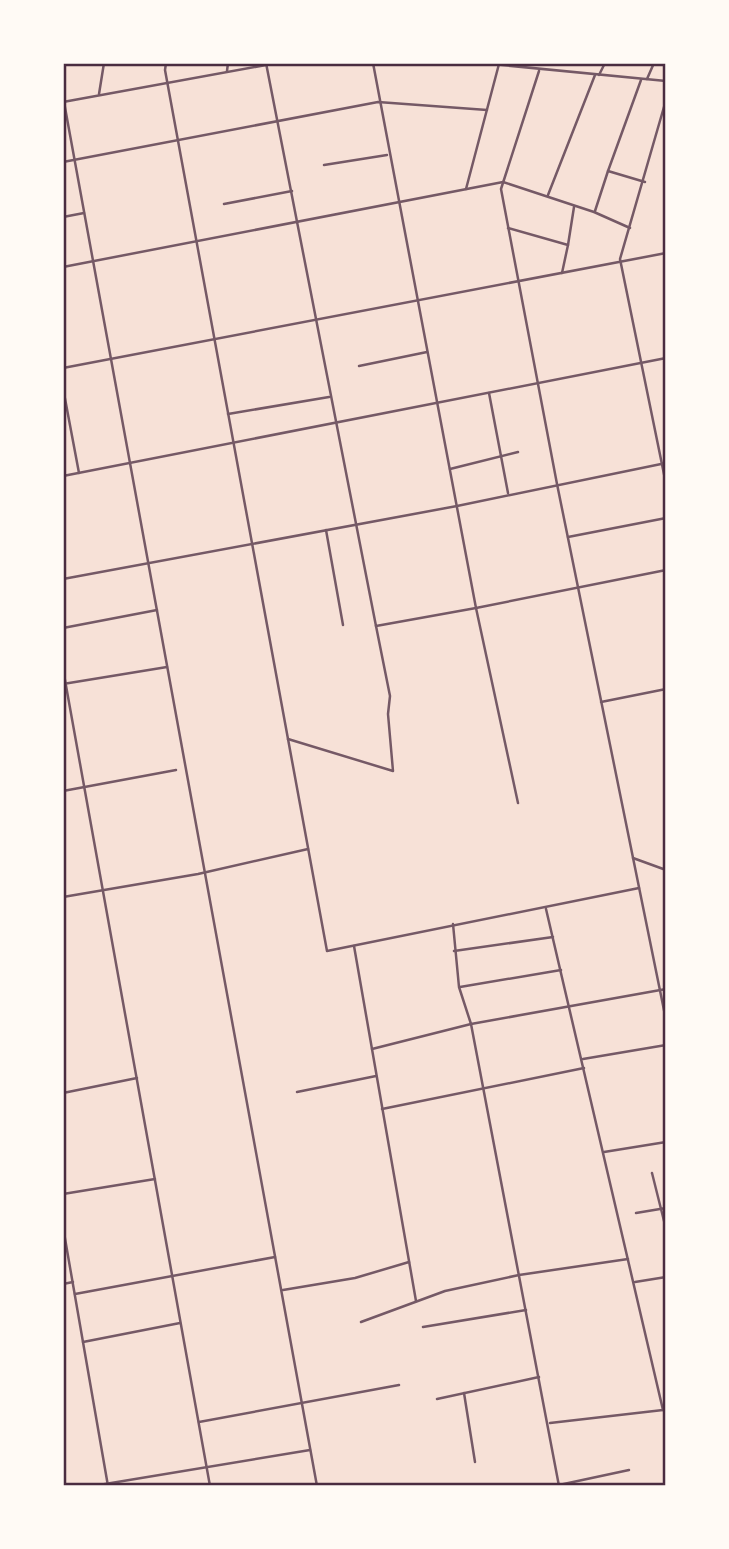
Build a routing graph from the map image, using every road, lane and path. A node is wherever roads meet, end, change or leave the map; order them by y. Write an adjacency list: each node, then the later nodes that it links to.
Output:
1 (104, 63): 19 (street)
2 (166, 63): 18 (street)
3 (228, 63): 12 (street)
4 (277, 63): 9 (street)
5 (373, 63): 22 (street)
6 (481, 63): 10 (street)
7 (605, 63): 14 (street)
8 (654, 63): 16 (street)
9 (266, 64): 12 (street); 24 (street)
10 (499, 64): 11 (street); 23 (street)
11 (514, 64): 13 (street)
12 (227, 71): 18 (street)
13 (539, 71): 14 (street); 31 (street)
14 (597, 75): 15 (street); 35 (street)
15 (640, 79): 16 (street); 30 (street)
16 (647, 79): 17 (street)
17 (666, 81)
18 (168, 83): 19 (street); 25 (street)
19 (99, 96): 21 (street)
20 (666, 100): 32 (street)
21 (64, 102): 27 (street)
22 (378, 102): 23 (street); 24 (street); 26 (street)
23 (486, 110): 33 (street)
24 (278, 121): 25 (street); 34 (street)
25 (178, 139): 27 (street); 45 (street)
26 (388, 155): 29 (street); 36 (street)
27 (75, 160): 28 (street); 40 (street)
28 (63, 162)
29 (324, 166)
30 (608, 171): 32 (street); 39 (street)
31 (503, 182): 33 (street); 35 (street); 43 (street)
32 (645, 182): 44 (street)
33 (466, 189): 36 (street)
34 (292, 191): 37 (street); 42 (street)
35 (548, 195): 38 (street)
36 (399, 202): 42 (street); 53 (street)
37 (224, 204)
38 (575, 206): 39 (street); 46 (street)
39 (594, 212): 44 (street)
40 (85, 213): 41 (street); 48 (street)
41 (63, 217)
42 (296, 222): 45 (street); 54 (street)
43 (508, 228): 46 (street); 52 (street)
44 (630, 228): 49 (street)
45 (197, 241): 48 (street); 55 (street)
46 (568, 245): 51 (street)
47 (666, 253): 49 (street)
48 (93, 261): 50 (street); 58 (street)
49 (621, 262): 51 (street); 59 (street)
50 (63, 267)
51 (562, 273): 52 (street)
52 (519, 281): 53 (street); 62 (street)
53 (417, 301): 54 (street); 56 (street)
54 (314, 321): 55 (street); 65 (street)
55 (215, 340): 58 (street); 67 (street)
56 (428, 352): 60 (street); 66 (street)
57 (666, 358): 59 (street)
58 (111, 359): 61 (street); 72 (street)
59 (641, 363): 62 (street); 73 (street)
60 (359, 366)
61 (63, 368)
62 (538, 384): 64 (street); 77 (street)
63 (63, 388): 75 (street)
64 (489, 393): 66 (street); 71 (street)
65 (329, 397): 67 (street); 68 (street)
66 (438, 403): 68 (street); 74 (street)
67 (228, 414): 69 (street)
68 (334, 424): 69 (street); 82 (street)
69 (234, 443): 72 (street); 85 (street)
70 (518, 452): 71 (street)
71 (501, 457): 74 (street); 79 (street)
72 (130, 463): 75 (street); 86 (street)
73 (664, 463): 77 (street); 78 (street)
74 (450, 469): 80 (street)
75 (79, 473): 76 (street)
76 (63, 476)
77 (557, 484): 79 (street); 84 (street)
78 (666, 484)
79 (509, 495): 80 (street)
80 (457, 506): 82 (street); 90 (street)
81 (666, 518): 84 (street)
82 (355, 525): 83 (street); 93 (street)
83 (326, 530): 85 (street); 92 (street)
84 (568, 537): 89 (street)
85 (252, 544): 86 (street); 100 (street)
86 (149, 563): 88 (street); 91 (street)
87 (666, 570): 89 (street)
88 (63, 579)
89 (578, 587): 90 (street); 99 (street)
90 (476, 608): 93 (street); 104 (street)
91 (157, 610): 94 (street); 95 (street)
92 (343, 625)
93 (376, 626): 100 (street)
94 (63, 628)
95 (167, 667): 97 (street); 108 (street)
96 (63, 669): 97 (street)
97 (64, 684): 102 (street)
98 (666, 690): 99 (street)
99 (601, 702): 106 (street)
100 (288, 739): 105 (street)
101 (176, 770): 102 (street)
102 (84, 787): 103 (street); 110 (street)
103 (63, 791)
104 (518, 803)
105 (308, 849): 108 (street); 115 (street)
106 (633, 858): 107 (street); 109 (street)
107 (666, 870)
108 (205, 872): 110 (street); 143 (street)
109 (639, 888): 112 (street); 120 (street)
110 (103, 890): 111 (street); 129 (street)
111 (63, 897)
112 (546, 909): 113 (street); 114 (street)
113 (453, 924): 115 (street); 116 (street)
114 (553, 937): 116 (street); 117 (street)
115 (354, 946): 125 (street)
116 (454, 951): 118 (street)
117 (561, 970): 118 (street); 121 (street)
118 (459, 987): 123 (street)
119 (666, 989): 120 (street)
120 (660, 990): 121 (street); 122 (street)
121 (570, 1008): 123 (street); 126 (street)
122 (666, 1020)
123 (471, 1024): 125 (street); 130 (street)
124 (666, 1045): 126 (street)
125 (372, 1049): 128 (street)
126 (582, 1059): 127 (street)
127 (584, 1068): 130 (street); 135 (street)
128 (376, 1076): 131 (street); 133 (street)
129 (137, 1078): 132 (street); 137 (street)
130 (482, 1089): 133 (street); 146 (street)
131 (297, 1091)
132 (63, 1093)
133 (382, 1109): 145 (street)
134 (666, 1142): 135 (street)
135 (603, 1152): 144 (street)
136 (652, 1173): 139 (street)
137 (155, 1179): 138 (street); 147 (street)
138 (63, 1194)
139 (664, 1208): 140 (street); 142 (street)
140 (636, 1213)
141 (63, 1227): 149 (street)
142 (666, 1229)
143 (275, 1257): 147 (street); 152 (street)
144 (628, 1259): 146 (street); 150 (street)
145 (409, 1262): 152 (street); 154 (street)
146 (519, 1275): 154 (street); 155 (street)
147 (172, 1276): 153 (street); 157 (street)
148 (666, 1277): 150 (street)
149 (73, 1282): 151 (street); 153 (street)
150 (634, 1282): 165 (street)
151 (63, 1284)
152 (281, 1290): 164 (street)
153 (75, 1294): 159 (street)
154 (416, 1301): 156 (street)
155 (526, 1310): 158 (street); 160 (street)
156 (361, 1322)
157 (181, 1323): 159 (street); 166 (street)
158 (423, 1327)
159 (83, 1342): 173 (street)
160 (539, 1377): 162 (street); 167 (street)
161 (399, 1385): 164 (street)
162 (464, 1393): 163 (street); 169 (street)
163 (437, 1399)
164 (302, 1404): 166 (street); 168 (street)
165 (664, 1411): 167 (street)
166 (199, 1422): 170 (street)
167 (550, 1423): 174 (street)
168 (310, 1450): 170 (street); 177 (street)
169 (475, 1462)
170 (207, 1467): 173 (street); 176 (street)
171 (629, 1470): 174 (street)
172 (666, 1476): 178 (street)
173 (108, 1485): 175 (street)
174 (559, 1485)
175 (93, 1486)
176 (210, 1486)
177 (317, 1486)
178 (664, 1486)

